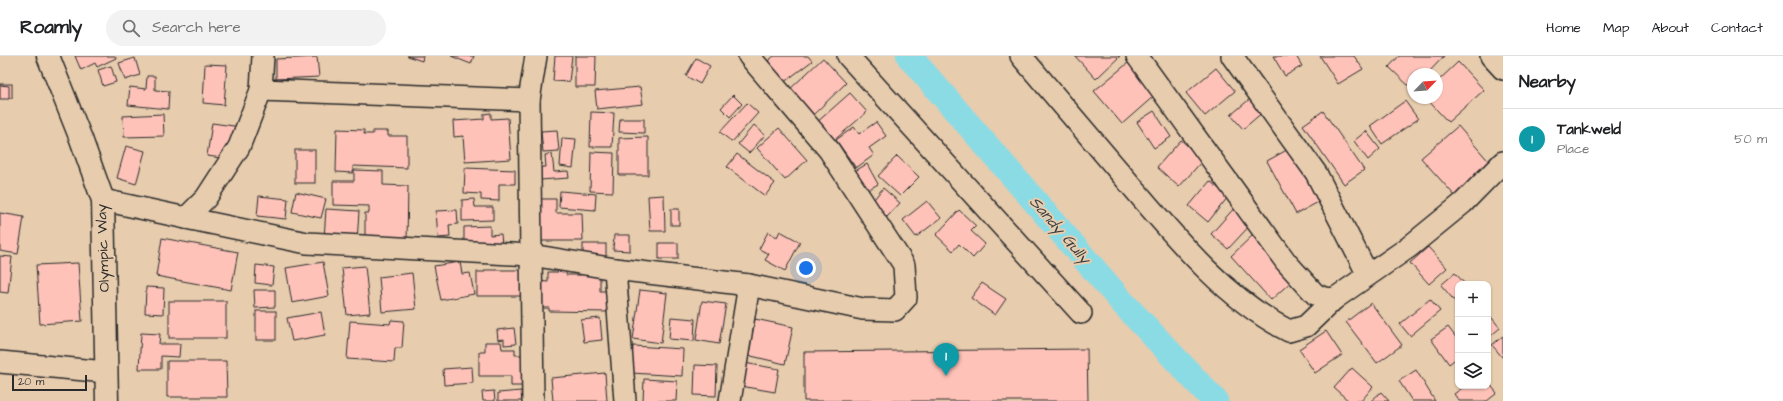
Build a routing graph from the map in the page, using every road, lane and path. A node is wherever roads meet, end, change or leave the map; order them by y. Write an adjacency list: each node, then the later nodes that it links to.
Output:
1 (48, 56): 14 (street, Olympic Way)
2 (263, 56): 11 (street)
3 (536, 56): 12 (street)
4 (749, 56): 19 (street)
5 (848, 56): 21 (street)
6 (1021, 56): 20 (street)
7 (1137, 56): 20 (street)
8 (1232, 56): 18 (street)
9 (1491, 56): 10 (street)
10 (1503, 69)
11 (261, 90): 12 (street); 15 (street)
12 (529, 100): 16 (street)
13 (1503, 162): 18 (street)
14 (103, 200): 15 (street); 23 (street, Olympic Way)
15 (186, 218): 16 (street)
16 (531, 255): 17 (street); 25 (street)
17 (615, 268): 19 (street); 26 (street)
18 (1368, 275): 20 (street)
19 (750, 285): 27 (street)
20 (1334, 299)
21 (1081, 313)
22 (0, 362): 23 (street)
23 (106, 372): 24 (street, Olympic Way)
24 (107, 401)
25 (533, 401)
26 (625, 401)
27 (730, 401)

